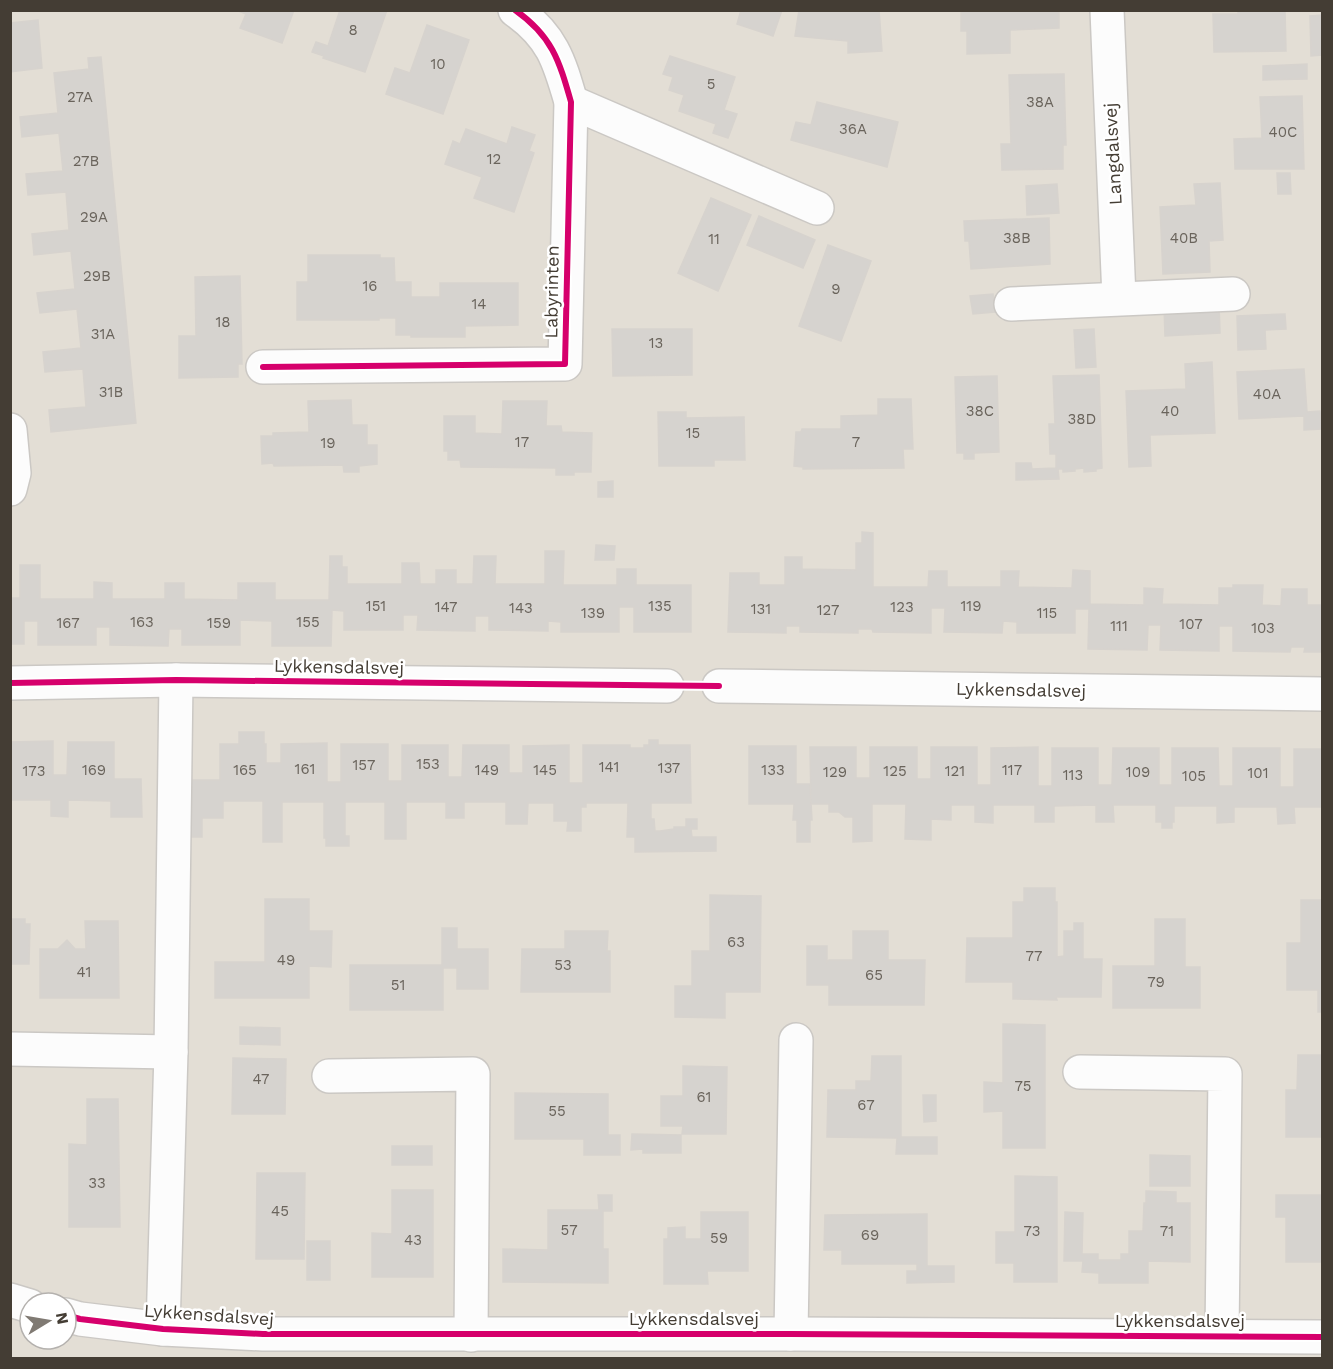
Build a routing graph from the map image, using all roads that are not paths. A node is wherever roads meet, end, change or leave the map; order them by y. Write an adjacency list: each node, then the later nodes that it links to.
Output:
1 (515, 10): 3 (street, Labyrinten)
2 (1107, 10): 6 (street, Langdalsvej)
3 (571, 102): 4 (street); 8 (street, Labyrinten)
4 (817, 208)
5 (1233, 294): 6 (street)
6 (1119, 298): 7 (street)
7 (1011, 304)
8 (263, 367)
9 (10, 430): 10 (street)
10 (10, 489)
11 (176, 680): 12 (street, Lykkensdalsvej); 13 (street, Lykkensdalsvej); 18 (street, Lykkensdalsvej)
12 (10, 683)
13 (667, 686)
14 (719, 686): 15 (street, Lykkensdalsvej)
15 (1323, 694)
16 (796, 1040): 23 (street)
17 (10, 1049): 18 (street)
18 (171, 1052): 22 (street, Lykkensdalsvej)
19 (1080, 1072): 25 (street, Lykkensdalsvej)
20 (329, 1076): 24 (street)
21 (78, 1319): 22 (street, Lykkensdalsvej)
22 (163, 1329): 27 (street, Lykkensdalsvej)
23 (791, 1334): 24 (street, Lykkensdalsvej); 25 (street, Lykkensdalsvej)
24 (471, 1335): 27 (street, Lykkensdalsvej)
25 (1222, 1336): 26 (street, Lykkensdalsvej)
26 (1323, 1337)
27 (263, 1346)

